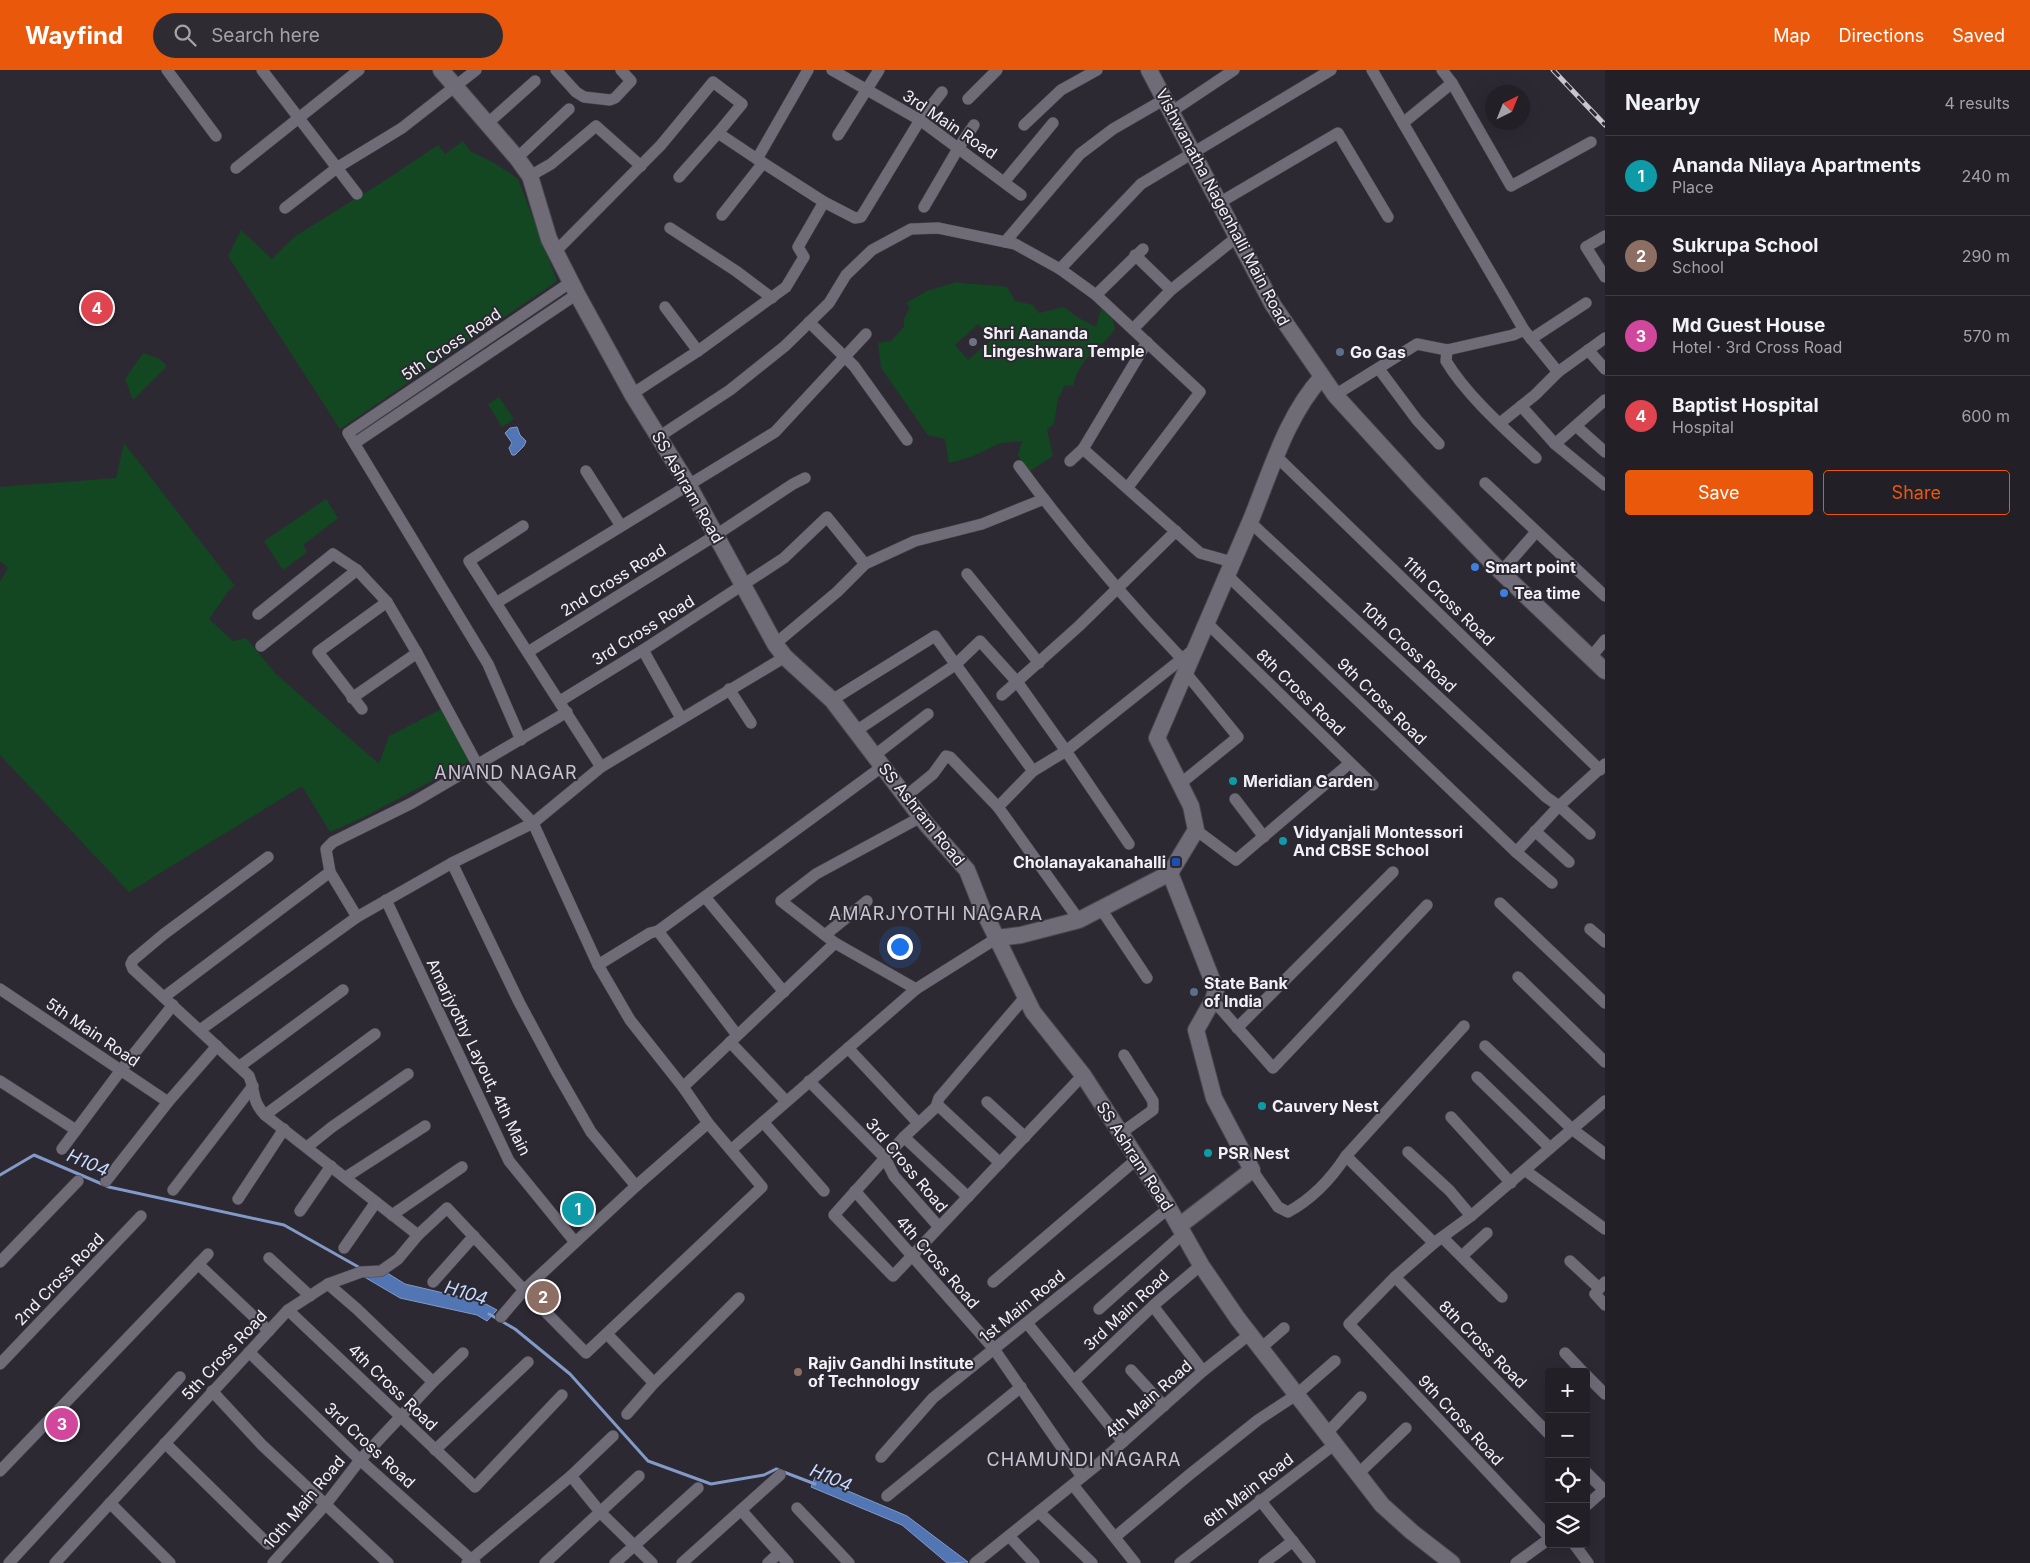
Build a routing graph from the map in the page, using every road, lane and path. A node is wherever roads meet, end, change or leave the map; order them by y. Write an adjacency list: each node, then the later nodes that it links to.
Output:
1 (168, 70): 35 (street)
2 (262, 70): 26 (street)
3 (359, 70): 26 (street)
4 (441, 70): 20 (street, SS Ashram Road)
5 (476, 70): 20 (street)
6 (556, 70): 7 (street)
7 (621, 70)
8 (808, 70): 40 (street)
9 (832, 70): 21 (street, 3rd Main Road)
10 (879, 70): 21 (street)
11 (997, 70): 23 (street)
12 (1097, 70): 32 (street)
13 (1149, 70): 24 (street, Vishwanatha Nagenhalli Main Road)
14 (1234, 70): 24 (street)
15 (1331, 70): 38 (street)
16 (1372, 70): 30 (street)
17 (1442, 70): 19 (street)
18 (535, 81): 28 (street)
19 (1452, 83): 30 (street); 36 (street)
20 (456, 86): 28 (street, SS Ashram Road); 42 (street)
21 (866, 90): 27 (street, 3rd Main Road); 34 (street)
22 (942, 92): 27 (street)
23 (968, 99)
24 (1168, 105): 38 (street, Vishwanatha Nagenhalli Main Road); 58 (street)
25 (569, 109): 39 (street)
26 (298, 119): 42 (street); 43 (street)
27 (920, 120): 37 (street, 3rd Main Road); 49 (street)
28 (488, 122): 39 (street, SS Ashram Road)
29 (1053, 123): 46 (street)
30 (1403, 123): 71 (street)
31 (974, 125): 37 (street)
32 (1024, 125)
33 (718, 133): 40 (street); 41 (street); 45 (street)
34 (838, 135)
35 (216, 136)
36 (1591, 142)
37 (959, 147): 46 (street, 3rd Main Road); 51 (street)
38 (1192, 152): 50 (street, Vishwanatha Nagenhalli Main Road); 60 (street)
39 (518, 158): 44 (street, SS Ashram Road)
40 (760, 161): 49 (street); 53 (street)
41 (640, 166): 44 (street); 59 (street)
42 (338, 167): 47 (street); 52 (street)
43 (236, 168)
44 (530, 176): 59 (street, SS Ashram Road)
45 (679, 177)
46 (1004, 182): 48 (street, 3rd Main Road)
47 (357, 194)
48 (1020, 195)
49 (824, 202): 65 (street)
50 (1219, 203): 54 (street); 57 (street, Vishwanatha Nagenhalli Main Road)
51 (924, 207)
52 (285, 208)
53 (722, 215)
54 (1388, 217)
55 (670, 228): 65 (street)
56 (1605, 236): 61 (street)
57 (1237, 237): 63 (street); 83 (street, Vishwanatha Nagenhalli Main Road)
58 (1005, 242): 60 (street); 68 (street)
59 (556, 251): 62 (street, SS Ashram Road)
60 (1060, 269): 64 (street)
61 (1605, 277)
62 (574, 288): 78 (street, 5th Cross Road); 81 (street, 5th Cross Road); 84 (street, SS Ashram Road)
63 (1171, 290): 64 (street); 69 (street)
64 (1096, 295): 69 (street)
65 (772, 298): 76 (street)
66 (1586, 303): 71 (street)
67 (665, 307): 76 (street)
68 (809, 322): 77 (street); 90 (street)
69 (1133, 329): 73 (street)
70 (866, 334): 77 (street)
71 (1527, 334): 74 (street); 82 (street)
72 (1605, 338): 75 (street)
73 (1147, 342): 95 (street); 106 (street)
74 (1447, 350): 79 (street); 88 (street)
75 (1588, 350): 80 (street); 82 (street)
76 (698, 351): 84 (street)
77 (843, 358): 91 (street); 105 (street)
78 (453, 362): 81 (street); 92 (street, 5th Cross Road)
79 (1379, 369): 85 (street); 93 (street)
80 (1605, 369)
81 (460, 372): 92 (street, 5th Cross Road)
82 (1558, 372): 87 (street)
83 (1322, 377): 85 (street, Vishwanatha Nagenhalli Main Road); 97 (street)
84 (632, 394): 90 (street, SS Ashram Road)
85 (1335, 395): 117 (street, Vishwanatha Nagenhalli Main Road)
86 (1605, 400): 89 (street)
87 (1521, 406): 88 (street); 94 (street)
88 (1500, 423): 98 (street)
89 (1576, 426): 94 (street); 96 (street)
90 (660, 436): 105 (street, SS Ashram Road)
91 (907, 440)
92 (355, 443): 149 (street)
93 (1439, 444)
94 (1555, 444): 104 (street)
95 (1083, 449): 99 (street); 106 (street)
96 (1605, 452)
97 (1276, 456): 108 (street); 155 (street, 11th Cross Road)
98 (1536, 458)
99 (1070, 461)
100 (1019, 466): 107 (street)
101 (586, 471): 110 (street)
102 (805, 478): 113 (street, 2nd Cross Road)
103 (1485, 483): 112 (street)
104 (1605, 485)
105 (689, 486): 110 (street); 113 (street, SS Ashram Road)
106 (1128, 487): 111 (street)
107 (1044, 499): 114 (street); 120 (street)
108 (1250, 522): 115 (street); 161 (street, 10th Cross Road)
109 (523, 526): 123 (street)
110 (621, 526): 123 (street)
111 (1176, 531): 115 (street); 120 (street)
112 (1536, 532): 117 (street); 121 (street)
113 (716, 535): 119 (street, SS Ashram Road); 130 (street, 2nd Cross Road)
114 (864, 564): 119 (street, 3rd Cross Road); 129 (street)
115 (1229, 568): 125 (street); 170 (street, 9th Cross Road)
116 (357, 570): 122 (street); 124 (street); 127 (street)
117 (1501, 572): 132 (street, Vishwanatha Nagenhalli Main Road)
118 (967, 574): 134 (street)
119 (743, 585): 128 (street, 3rd Cross Road); 129 (street, SS Ashram Road)
120 (1118, 589): 133 (street); 134 (street)
121 (1605, 596)
122 (387, 602): 131 (street); 140 (street)
123 (496, 603): 130 (street)
124 (258, 614)
125 (1206, 622): 133 (street); 152 (street, 8th Cross Road)
126 (1605, 640): 132 (street)
127 (261, 646)
128 (643, 650): 142 (street, 3rd Cross Road); 146 (street)
129 (780, 650): 138 (street); 141 (street, SS Ashram Road)
130 (528, 652): 142 (street)
131 (417, 653): 140 (street); 153 (street)
132 (1590, 657): 136 (street, Vishwanatha Nagenhalli Main Road)
133 (1187, 660): 150 (street); 157 (street); 157 (street)
134 (1039, 663): 137 (street)
135 (955, 665): 137 (street); 141 (street); 148 (street); 156 (street)
136 (1605, 671)
137 (1018, 683): 139 (street); 150 (street)
138 (729, 688): 146 (street); 147 (street)
139 (1002, 696)
140 (352, 698): 143 (street)
141 (832, 700): 148 (street, SS Ashram Road)
142 (560, 701): 144 (street)
143 (362, 709)
144 (566, 712): 149 (street); 154 (street)
145 (928, 714): 151 (street)
146 (681, 718): 154 (street)
147 (751, 723)
148 (856, 731): 151 (street, SS Ashram Road)
149 (521, 740): 153 (street)
150 (1066, 751): 156 (street); 169 (street)
151 (879, 760): 159 (street, SS Ashram Road); 178 (street)
152 (1350, 763): 158 (street, 8th Cross Road); 168 (street)
153 (477, 764): 164 (street); 174 (street)
154 (601, 767): 164 (street)
155 (1602, 767): 161 (street)
156 (1033, 772): 162 (street)
157 (1180, 784): 165 (street)
158 (1373, 785)
159 (906, 796): 162 (street); 163 (street, SS Ashram Road)
160 (1235, 799): 168 (street)
161 (1559, 806): 166 (street); 167 (street, 10th Cross Road)
162 (998, 807): 185 (street)
163 (921, 817): 188 (street); 189 (street, SS Ashram Road)
164 (533, 823): 173 (street); 192 (street)
165 (1196, 830): 168 (street); 176 (street)
166 (1535, 831): 170 (street); 172 (street)
167 (1590, 834)
168 (1264, 837)
169 (1128, 844)
170 (1516, 852): 177 (street, 9th Cross Road)
171 (268, 857): 201 (street)
172 (1569, 862)
173 (452, 863): 179 (street); 257 (street)
174 (330, 872): 184 (street); 201 (street)
175 (1393, 872): 204 (street)
176 (1170, 873): 183 (street); 200 (street)
177 (1552, 883)
178 (705, 897): 187 (street); 198 (street)
179 (386, 900): 184 (street); 276 (street, Amarjyothy Layout, 4th Main)
180 (867, 901): 188 (street)
181 (1500, 903): 202 (street)
182 (1426, 906): 204 (street)
183 (1101, 909): 185 (street); 193 (street)
184 (357, 917): 205 (street)
185 (1079, 920): 189 (street)
186 (1590, 929): 190 (street)
187 (658, 931): 192 (street); 207 (street)
188 (825, 936): 191 (street)
189 (997, 938): 197 (street); 199 (street, SS Ashram Road)
190 (1605, 942)
191 (835, 943): 197 (street); 198 (street)
192 (598, 965): 221 (street)
193 (1147, 978)
194 (1518, 978): 212 (street)
195 (0, 989): 214 (street, 5th Main Road)
196 (343, 990): 213 (street)
197 (916, 990): 210 (street)
198 (784, 992): 207 (street)
199 (1026, 996): 216 (street, SS Ashram Road); 226 (street)
200 (1213, 1000): 204 (street); 251 (street)
201 (168, 1001): 205 (street); 214 (street)
202 (1605, 1003)
203 (1464, 1026): 245 (street)
204 (1237, 1028)
205 (200, 1030): 208 (street)
206 (375, 1034): 227 (street)
207 (733, 1039): 221 (street); 222 (street)
208 (217, 1046): 213 (street); 224 (street)
209 (1485, 1046): 234 (street)
210 (848, 1048): 219 (street); 231 (street)
211 (1124, 1055): 236 (street)
212 (1605, 1062)
213 (240, 1066): 220 (street)
214 (120, 1070): 224 (street, 5th Main Road); 235 (street)
215 (408, 1074): 239 (street)
216 (1083, 1075): 236 (street, SS Ashram Road); 238 (street)
217 (1477, 1077): 240 (street)
218 (0, 1081): 235 (street)
219 (809, 1081): 222 (street); 246 (street, 3rd Cross Road)
220 (253, 1086): 227 (street); 258 (street)
221 (683, 1087): 230 (street)
222 (786, 1101): 229 (street)
223 (1605, 1101): 234 (street)
224 (168, 1102): 254 (street)
225 (987, 1102): 238 (street)
226 (936, 1107): 231 (street); 248 (street)
227 (265, 1115): 233 (street)
228 (1451, 1117): 256 (street)
229 (762, 1122): 242 (street); 259 (street)
230 (708, 1123): 242 (street); 257 (street)
231 (918, 1123): 237 (street)
232 (425, 1126): 253 (street)
233 (284, 1129): 239 (street); 262 (street)
234 (1572, 1129): 240 (street); 244 (street)
235 (76, 1130): 241 (street)
236 (1121, 1133): 247 (street, SS Ashram Road)
237 (904, 1137): 246 (street); 261 (street)
238 (1025, 1137): 248 (street)
239 (308, 1147): 249 (street)
240 (1550, 1148): 252 (street)
241 (62, 1149)
242 (731, 1150): 303 (street)
243 (1408, 1152): 268 (street)
244 (1605, 1154)
245 (1346, 1156): 251 (street); 275 (street)
246 (884, 1158): 260 (street); 269 (street, 3rd Cross Road)
247 (1137, 1159): 264 (street, SS Ashram Road); 288 (street)
248 (1000, 1163): 261 (street)
249 (331, 1166): 253 (street); 265 (street)
250 (462, 1167): 266 (street)
251 (1252, 1170): 271 (street)
252 (1526, 1170): 256 (street); 270 (street)
253 (346, 1177): 263 (street)
254 (106, 1180)
255 (78, 1181): 283 (street)
256 (1511, 1183): 268 (street)
257 (636, 1186): 276 (street)
258 (173, 1190)
259 (824, 1191)
260 (854, 1191): 279 (street, 4th Cross Road); 279 (street)
261 (968, 1197): 269 (street)
262 (238, 1199)
263 (376, 1202): 266 (street); 277 (street)
264 (1169, 1208): 271 (street, SS Ashram Road); 300 (street, 1st Main Road)
265 (300, 1211)
266 (392, 1215): 273 (street)
267 (141, 1216): 312 (street, 2nd Cross Road)
268 (1471, 1216): 275 (street)
269 (938, 1227): 279 (street)
270 (1605, 1229)
271 (1182, 1230): 285 (street, SS Ashram Road); 297 (street)
272 (1487, 1234): 280 (street)
273 (418, 1235): 274 (street); 289 (street, 5th Cross Road)
274 (474, 1236): 287 (street); 291 (street)
275 (1438, 1240): 280 (street); 286 (street)
276 (575, 1242): 291 (street)
277 (344, 1248)
278 (208, 1254): 284 (street)
279 (911, 1256): 306 (street, 4th Cross Road)
280 (1462, 1256): 293 (street)
281 (268, 1258): 292 (street)
282 (1570, 1261): 290 (street)
283 (0, 1262)
284 (198, 1264): 302 (street); 339 (street)
285 (1201, 1264): 296 (street, 3rd Main Road); 304 (street, SS Ashram Road)
286 (1395, 1277): 331 (street, 8th Cross Road); 357 (street, 9th Cross Road)
287 (433, 1282)
288 (992, 1282)
289 (328, 1284): 292 (street, 5th Cross Road); 319 (street)
290 (1602, 1285): 295 (street)
291 (524, 1290): 299 (street); 303 (street)
292 (310, 1296): 298 (street, 5th Cross Road)
293 (1502, 1297)
294 (739, 1298): 320 (street)
295 (1605, 1305)
296 (1153, 1306): 315 (street); 318 (street, 3rd Main Road)
297 (1099, 1309)
298 (288, 1310): 302 (street, 5th Cross Road); 329 (street, 4th Cross Road)
299 (501, 1316)
300 (1027, 1323): 306 (street, 1st Main Road); 318 (street)
301 (1284, 1328): 305 (street)
302 (269, 1331): 307 (street, 5th Cross Road)
303 (606, 1334): 320 (street)
304 (1250, 1334): 305 (street, SS Ashram Road); 315 (street, 4th Main Road)
305 (1262, 1348): 325 (street, SS Ashram Road)
306 (994, 1349): 321 (street, 4th Cross Road); 337 (street, 1st Main Road)
307 (249, 1352): 322 (street, 5th Cross Road); 338 (street, 3rd Cross Road)
308 (463, 1353): 319 (street, 10th Main Road)
309 (1565, 1353): 313 (street)
310 (1335, 1361): 325 (street)
311 (528, 1362): 336 (street)
312 (0, 1364)
313 (1579, 1368)
314 (1131, 1370): 327 (street)
315 (1203, 1372): 327 (street, 4th Main Road)
316 (180, 1377): 369 (street)
317 (1590, 1379): 323 (street)
318 (1074, 1381): 334 (street)
319 (433, 1382): 329 (street, 10th Main Road)
320 (654, 1383): 328 (street)
321 (1021, 1387): 345 (street, 4th Cross Road); 348 (street)
322 (212, 1391): 335 (street, 5th Cross Road); 352 (street)
323 (1605, 1394)
324 (562, 1395): 336 (street, 4th Cross Road)
325 (1296, 1395): 333 (street, SS Ashram Road); 359 (street)
326 (1361, 1398): 333 (street, 6th Main Road)
327 (1164, 1406): 334 (street, 4th Main Road)
328 (627, 1414)
329 (400, 1417): 336 (street, 4th Cross Road); 338 (street, 10th Main Road)
330 (1406, 1428): 340 (street)
331 (1545, 1430)
332 (613, 1436): 342 (street, 3rd Cross Road)
333 (1331, 1438): 340 (street, SS Ashram Road); 349 (street, 6th Main Road)
334 (1123, 1442): 345 (street, 4th Main Road)
335 (165, 1443): 350 (street, 5th Cross Road); 362 (street)
336 (435, 1450)
337 (881, 1457)
338 (360, 1460): 352 (street, 10th Main Road); 367 (street, 3rd Cross Road)
339 (0, 1471)
340 (1358, 1474): 366 (street, SS Ashram Road)
341 (780, 1475): 354 (street)
342 (571, 1476): 356 (street); 367 (street, 3rd Cross Road)
343 (639, 1476): 356 (street)
344 (1590, 1476): 347 (street)
345 (1078, 1481): 355 (street, 4th Main Road); 359 (street, 4th Cross Road)
346 (698, 1488): 363 (street)
347 (1605, 1490): 351 (street)
348 (887, 1496)
349 (1260, 1500): 360 (street); 384 (street, 6th Main Road)
350 (110, 1503): 370 (street, 5th Cross Road); 371 (street)
351 (1590, 1503)
352 (326, 1504): 372 (street, 10th Main Road); 373 (street)
353 (797, 1508): 380 (street)
354 (741, 1510): 365 (street); 377 (street)
355 (1040, 1512): 358 (street, 4th Main Road); 382 (street)
356 (601, 1513): 363 (street); 374 (street)
357 (1545, 1534)
358 (1009, 1536): 368 (street, 4th Main Road); 381 (street)
359 (1115, 1538): 383 (street, 4th Cross Road)
360 (1293, 1541): 385 (street); 386 (street)
361 (1545, 1541): 387 (street)
362 (268, 1544)
363 (634, 1544): 375 (street); 376 (street)
364 (1577, 1548): 388 (street)
365 (779, 1553): 378 (street); 379 (street)
366 (1444, 1561)
367 (470, 1562)
368 (977, 1562)
369 (9, 1563)
370 (55, 1563)
371 (170, 1563)
372 (273, 1563)
373 (388, 1563)
374 (545, 1563)
375 (614, 1563)
376 (652, 1563)
377 (682, 1563)
378 (768, 1563)
379 (788, 1563)
380 (849, 1563)
381 (1034, 1563)
382 (1092, 1563)
383 (1135, 1563)
384 (1180, 1563)
385 (1264, 1563)
386 (1310, 1563)
387 (1516, 1563)
388 (1588, 1563)

